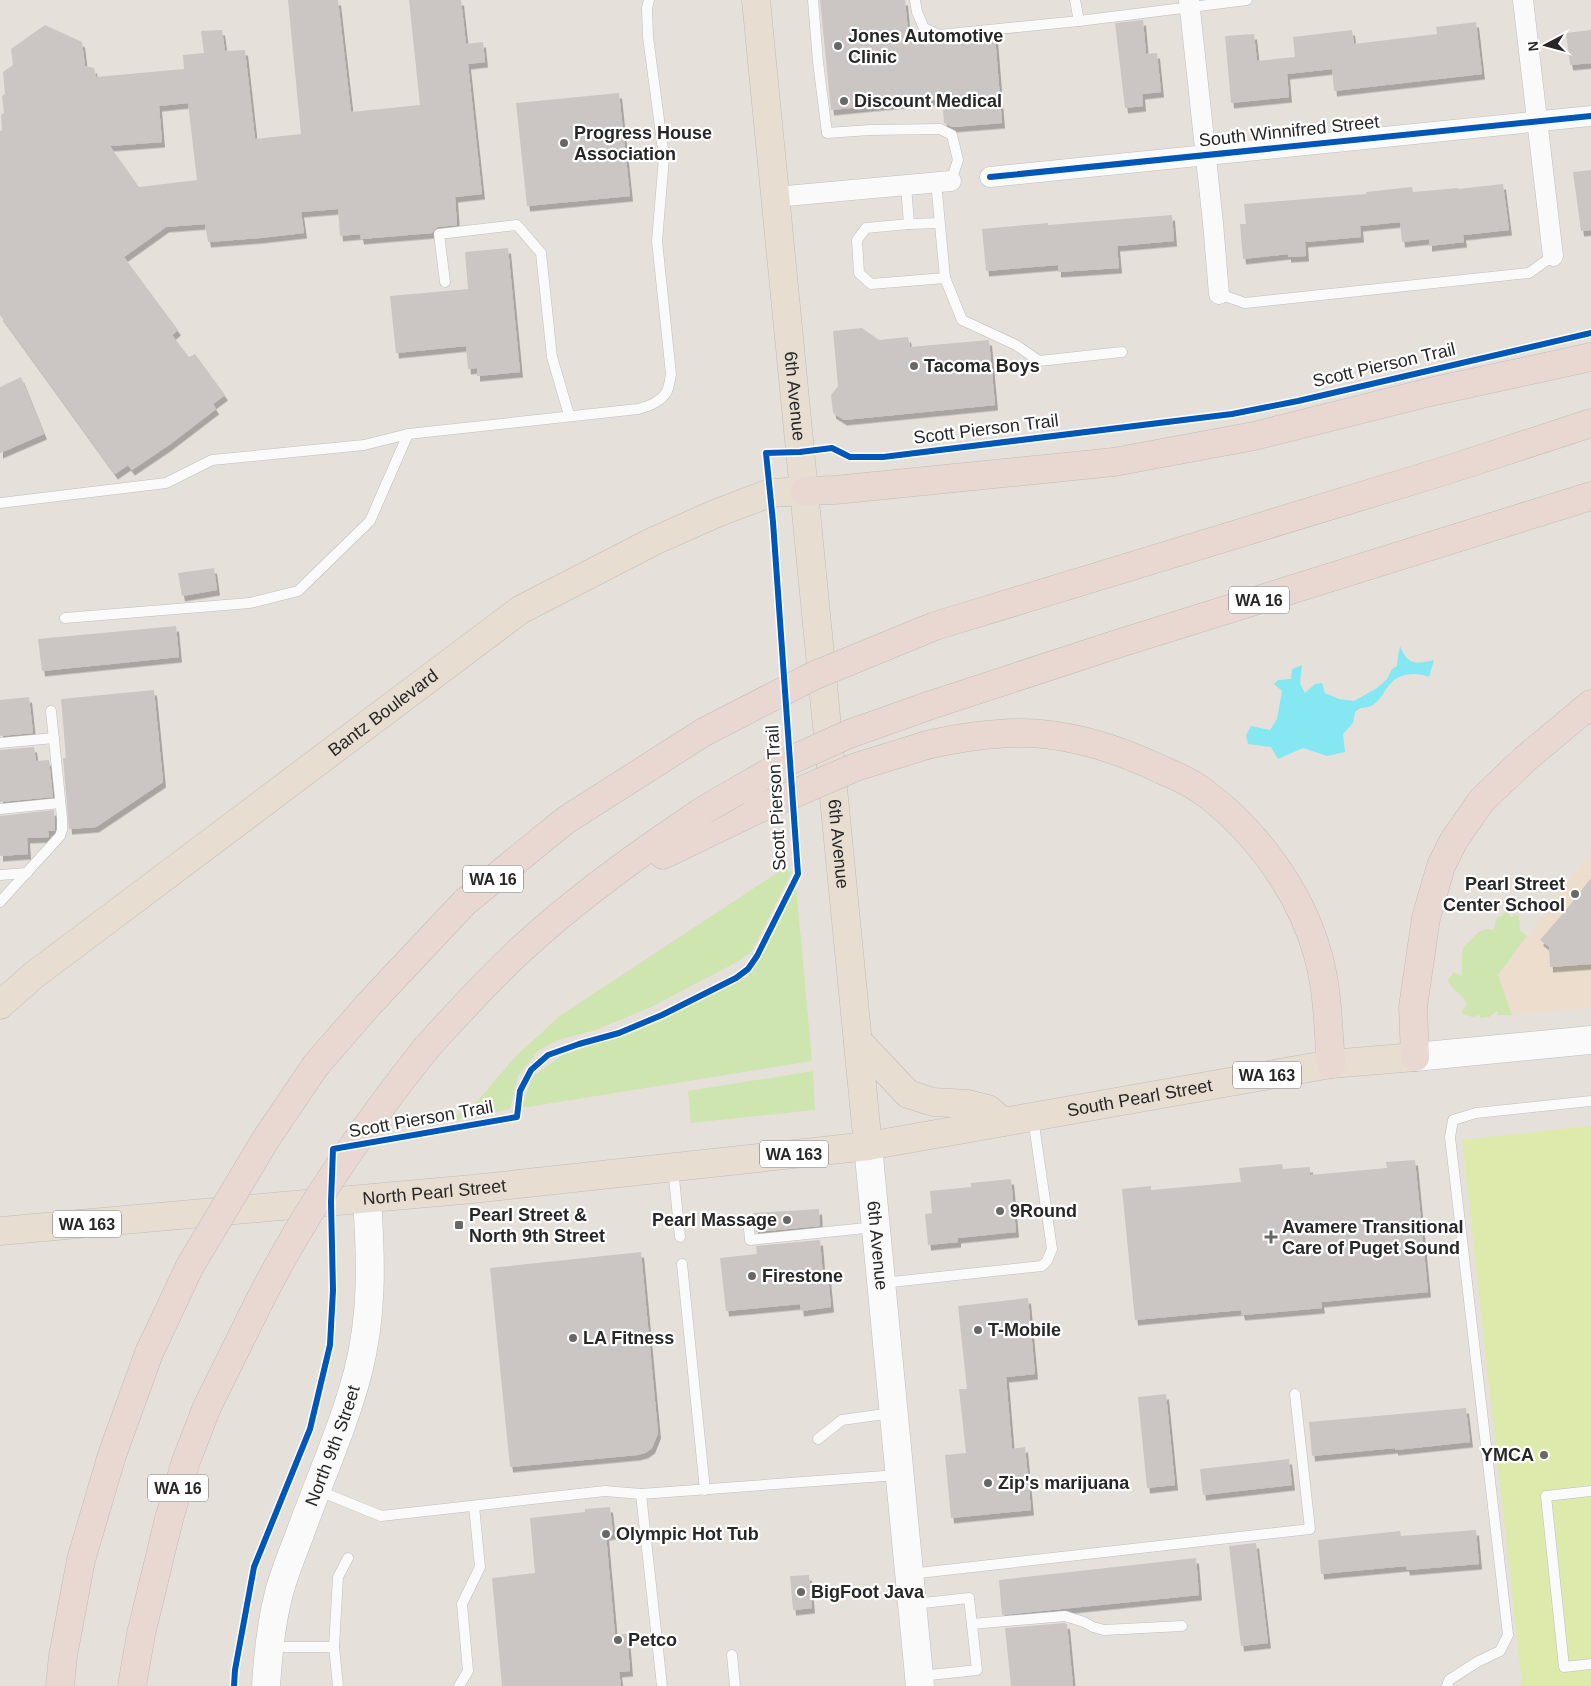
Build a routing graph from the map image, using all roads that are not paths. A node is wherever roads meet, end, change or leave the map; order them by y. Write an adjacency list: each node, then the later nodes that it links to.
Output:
1 (649, 0): 25 (lane)
2 (756, 0): 16 (main road, 6th Avenue)
3 (813, 0): 14 (lane)
4 (916, 0): 9 (lane)
5 (1075, 0): 9 (lane)
6 (1247, 0): 8 (lane)
7 (1523, 0): 11 (street)
8 (1189, 3): 9 (lane); 12 (street)
9 (1079, 21)
10 (1591, 116): 11 (street, South Winnifred Street)
11 (1537, 120): 12 (street, South Winnifred Street); 19 (street)
12 (1206, 154): 13 (street, South Winnifred Street); 22 (street)
13 (990, 177)
14 (943, 182): 15 (street); 17 (lane)
15 (906, 186): 16 (street); 18 (lane)
16 (775, 196): 28 (main road, 6th Avenue)
17 (939, 223): 18 (lane); 20 (lane)
18 (909, 224): 20 (lane)
19 (1554, 256): 22 (lane)
20 (945, 278): 23 (lane)
21 (445, 282): 25 (lane)
22 (1219, 294)
23 (1122, 352)
24 (1591, 357): 28 (highway)
25 (569, 416): 27 (lane)
26 (1591, 423): 78 (highway, WA 16, bridge)
27 (408, 434): 30 (lane); 31 (lane)
28 (805, 491): 42 (main road, Bantz Boulevard); 44 (main road, 6th Avenue)
29 (1591, 496): 40 (highway, WA 16, bridge)
30 (0, 503)
31 (65, 618)
32 (1591, 704): 45 (highway)
33 (51, 711): 34 (lane)
34 (54, 738): 35 (lane); 36 (lane)
35 (0, 743)
36 (60, 803): 37 (lane); 38 (lane)
37 (0, 808)
38 (26, 873): 39 (lane); 41 (lane)
39 (0, 876)
40 (587, 892): 46 (highway, bridge); 79 (highway, WA 16, bridge)
41 (0, 902)
42 (0, 1004)
43 (1591, 1040): 45 (street, South Pearl Street)
44 (858, 1041): 49 (main road); 50 (main road, 6th Avenue)
45 (1415, 1057): 46 (main road, South Pearl Street / WA 163)
46 (1330, 1064): 48 (main road, South Pearl Street / WA 163)
47 (1591, 1101): 85 (lane)
48 (1033, 1117): 49 (main road, South Pearl Street / WA 163); 58 (lane)
49 (1003, 1122): 50 (main road, South Pearl Street / WA 163)
50 (868, 1146): 51 (main road, North Pearl Street / WA 163); 53 (street, 6th Avenue)
51 (672, 1166): 52 (main road, North Pearl Street / WA 163); 56 (lane)
52 (367, 1199): 55 (main road, North Pearl Street / WA 163); 63 (street, North 9th Street)
53 (876, 1227): 54 (lane); 58 (street, 6th Avenue)
54 (749, 1229)
55 (0, 1231)
56 (680, 1236)
57 (682, 1264): 64 (lane)
58 (881, 1283): 60 (street, 6th Avenue)
59 (1295, 1394): 69 (lane)
60 (894, 1413): 61 (lane); 62 (street, 6th Avenue)
61 (818, 1439)
62 (899, 1475): 64 (lane); 69 (street, 6th Avenue)
63 (316, 1490): 67 (lane); 73 (street, North 9th Street)
64 (706, 1490): 66 (lane)
65 (1591, 1491): 76 (lane)
66 (641, 1494): 67 (lane); 83 (lane)
67 (474, 1506): 82 (lane)
68 (348, 1558): 74 (lane)
69 (909, 1574): 70 (street, 6th Avenue)
70 (912, 1604): 71 (lane); 77 (street, 6th Avenue)
71 (972, 1624): 72 (lane); 77 (lane)
72 (1182, 1626)
73 (269, 1647): 74 (lane); 80 (street, North 9th Street)
74 (334, 1648): 81 (lane)
75 (732, 1655): 84 (lane)
76 (1591, 1664)
77 (919, 1681)
78 (60, 1686)
79 (132, 1686)
80 (266, 1686)
81 (338, 1686)
82 (459, 1686)
83 (662, 1686)
84 (735, 1686)
85 (1447, 1686)

